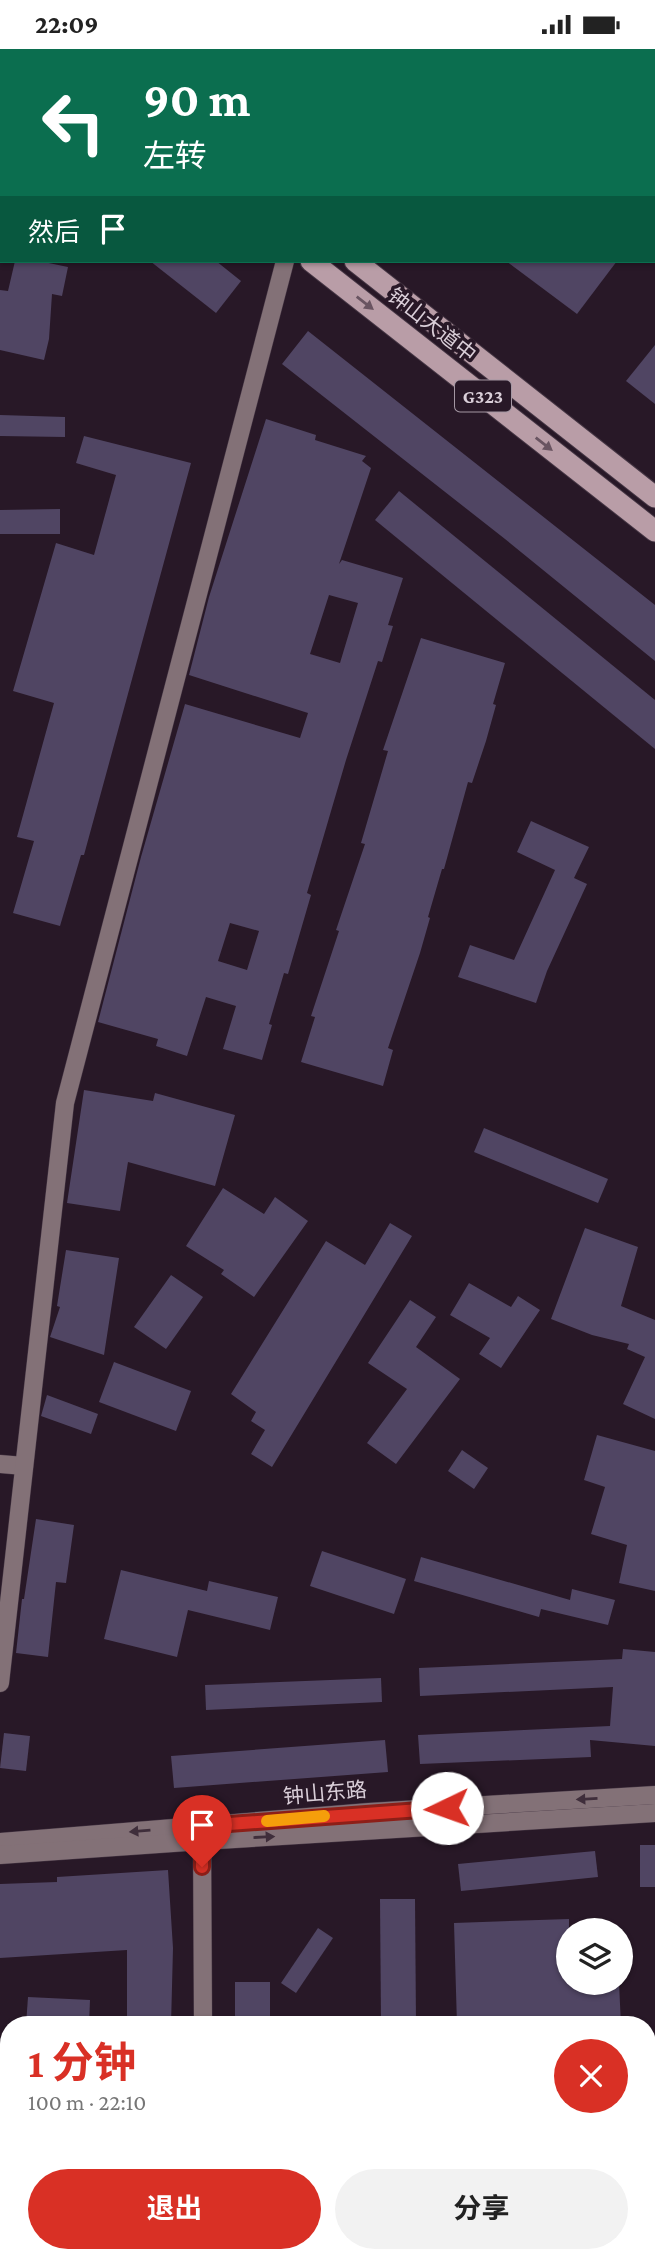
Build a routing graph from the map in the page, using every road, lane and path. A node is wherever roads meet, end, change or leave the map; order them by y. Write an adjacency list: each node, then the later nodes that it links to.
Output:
1 (284, 263): 7 (street)
2 (315, 263): 5 (highway, 钟山大道中 / G323, one-way to 5)
3 (358, 263): 4 (highway, 钟山大道中 / G323)
4 (655, 497)
5 (655, 531)
6 (0, 1464): 7 (street)
7 (24, 1466): 8 (street)
8 (0, 1683)
9 (655, 1795): 11 (street, 钟山东路, one-way to 11)
10 (655, 1813): 11 (street, 钟山东路, one-way to 10)
11 (202, 1833): 12 (street, 钟山东路, one-way to 12); 13 (street, 钟山东路); 14 (street)
12 (0, 1843)
13 (0, 1855)
14 (203, 2016)

